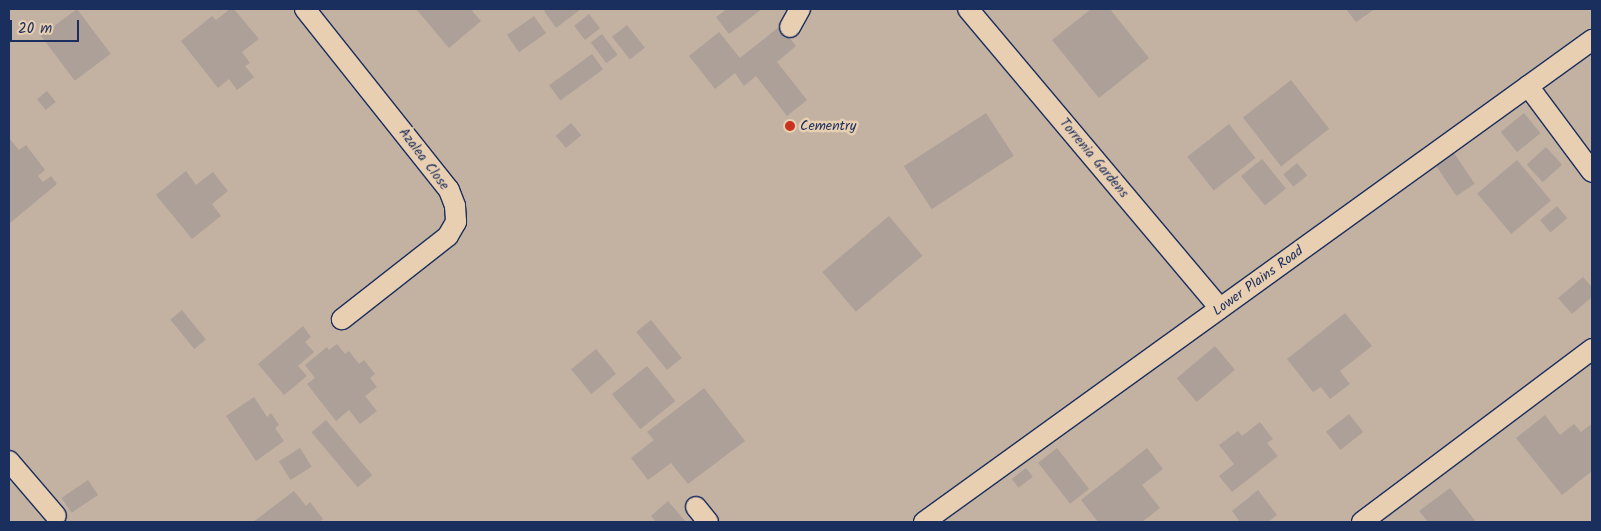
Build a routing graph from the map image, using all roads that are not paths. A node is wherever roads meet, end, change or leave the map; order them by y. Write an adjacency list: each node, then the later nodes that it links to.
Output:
1 (305, 9): 9 (street, Azalea Close)
2 (800, 9): 4 (street)
3 (968, 9): 8 (street, Torrenia Gardens)
4 (790, 27)
5 (1592, 40): 6 (street, Lower Plains Road)
6 (1528, 86): 7 (street); 8 (street, Lower Plains Road)
7 (1592, 172)
8 (1220, 308): 13 (street, Lower Plains Road)
9 (342, 319)
10 (1592, 349): 14 (street)
11 (9, 461): 12 (street)
12 (56, 516)
13 (924, 522)
14 (1362, 522)

